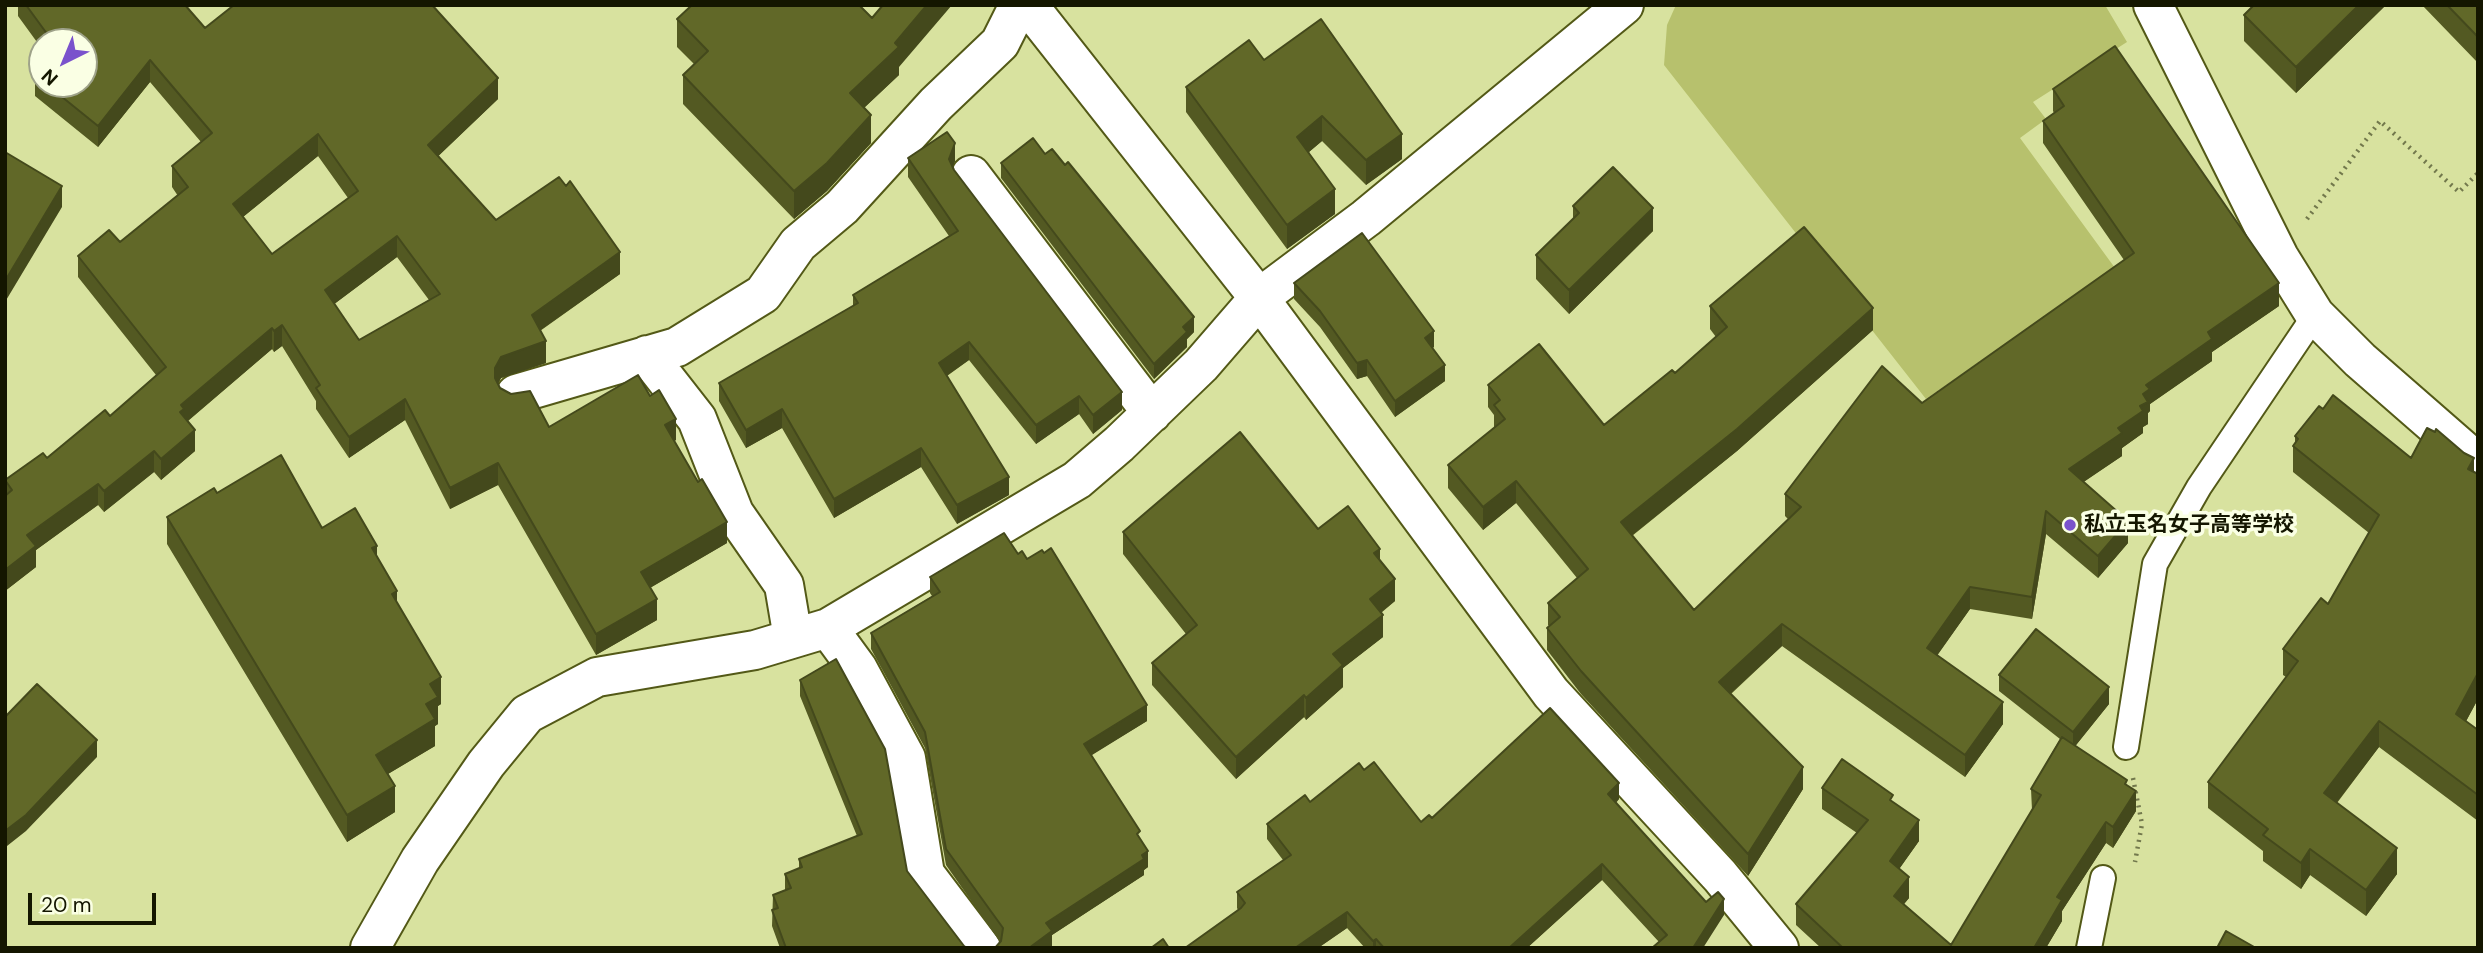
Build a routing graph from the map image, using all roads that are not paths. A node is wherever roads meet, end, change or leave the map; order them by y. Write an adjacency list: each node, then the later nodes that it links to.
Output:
1 (1020, 5): 8 (street)
2 (1028, 5): 6 (street)
3 (1624, 5): 6 (street)
4 (2153, 5): 7 (street)
5 (971, 175): 10 (street)
6 (1259, 298): 10 (street); 17 (street)
7 (2315, 315): 11 (street); 13 (lane)
8 (647, 355): 9 (street); 12 (street)
9 (516, 394)
10 (1152, 413): 12 (street)
11 (2478, 463)
12 (810, 633): 15 (street); 16 (street)
13 (2126, 747)
14 (2103, 878): 18 (lane)
15 (370, 948)
16 (981, 948)
17 (1779, 948)
18 (2089, 948)

